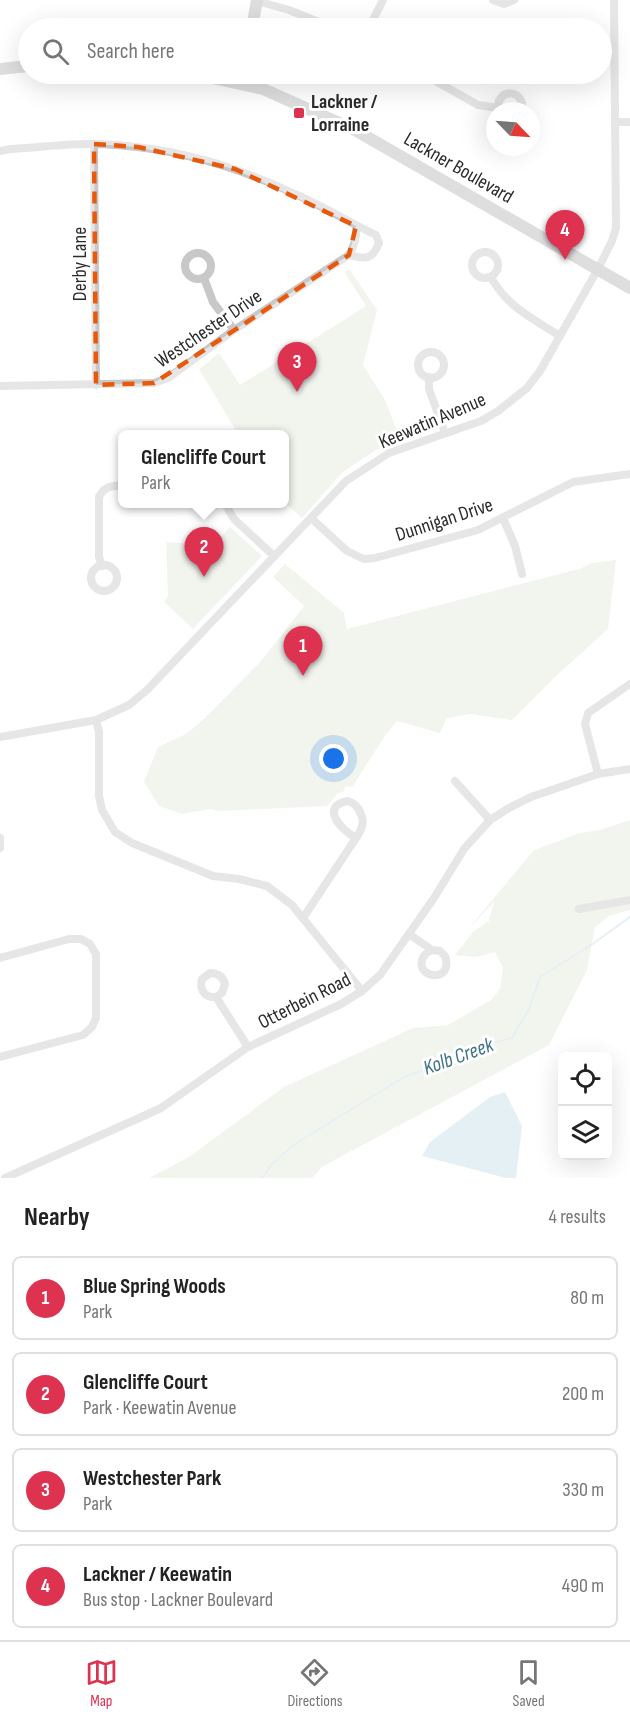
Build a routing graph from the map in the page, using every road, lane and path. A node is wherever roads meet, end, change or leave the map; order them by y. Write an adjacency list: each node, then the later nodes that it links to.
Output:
1 (384, 0): 8 (street)
2 (493, 0): 3 (street)
3 (514, 0)
4 (614, 0): 16 (street, Keewatin Avenue)
5 (257, 1): 6 (main road); 7 (street)
6 (254, 18)
7 (309, 18)
8 (374, 18)
9 (18, 67): 10 (main road)
10 (0, 69)
11 (253, 84): 22 (main road, Lackner Boulevard)
12 (441, 84): 15 (street)
13 (498, 102): 14 (street)
14 (522, 102)
15 (486, 107)
16 (616, 122): 17 (street); 22 (street, Keewatin Avenue)
17 (630, 122)
18 (94, 144): 19 (street, Westchester Drive); 20 (street, Westchester Drive); 29 (street, Derby Lane)
19 (0, 151)
20 (356, 226): 21 (street); 21 (street, Westchester Drive)
21 (349, 255): 26 (street, Westchester Drive)
22 (598, 269): 25 (main road, Lackner Boulevard); 27 (street, Keewatin Avenue)
23 (491, 277): 27 (street)
24 (204, 278): 26 (street)
25 (630, 288)
26 (234, 330): 29 (street, Westchester Drive)
27 (560, 336): 31 (street, Keewatin Avenue)
28 (429, 377): 31 (street)
29 (96, 385): 30 (street, Westchester Drive)
30 (0, 386)
31 (445, 433): 35 (street, Keewatin Avenue)
32 (630, 474): 36 (street, Dunnigan Drive)
33 (118, 486): 38 (street)
34 (227, 508): 37 (street)
35 (311, 518): 36 (street, Dunnigan Drive); 37 (street, Keewatin Avenue)
36 (503, 518): 39 (street)
37 (274, 556): 41 (street, Keewatin Avenue)
38 (102, 566)
39 (522, 574)
40 (630, 684): 45 (street)
41 (96, 720): 43 (street, Keewatin Avenue); 53 (street)
42 (0, 731): 43 (street)
43 (0, 737)
44 (630, 769): 45 (street, Otterbein Road)
45 (598, 774): 47 (street, Otterbein Road)
46 (455, 782): 47 (street)
47 (490, 820): 54 (street, Otterbein Road)
48 (0, 838): 50 (street)
49 (356, 838): 53 (street)
50 (0, 848)
51 (630, 900): 52 (street)
52 (579, 909)
53 (303, 918): 57 (street)
54 (409, 934): 55 (street); 57 (street, Otterbein Road)
55 (432, 950)
56 (0, 957): 60 (street)
57 (362, 991): 59 (street, Otterbein Road)
58 (216, 997): 59 (street)
59 (248, 1047): 61 (street, Otterbein Road)
60 (0, 1057)
61 (5, 1178)

